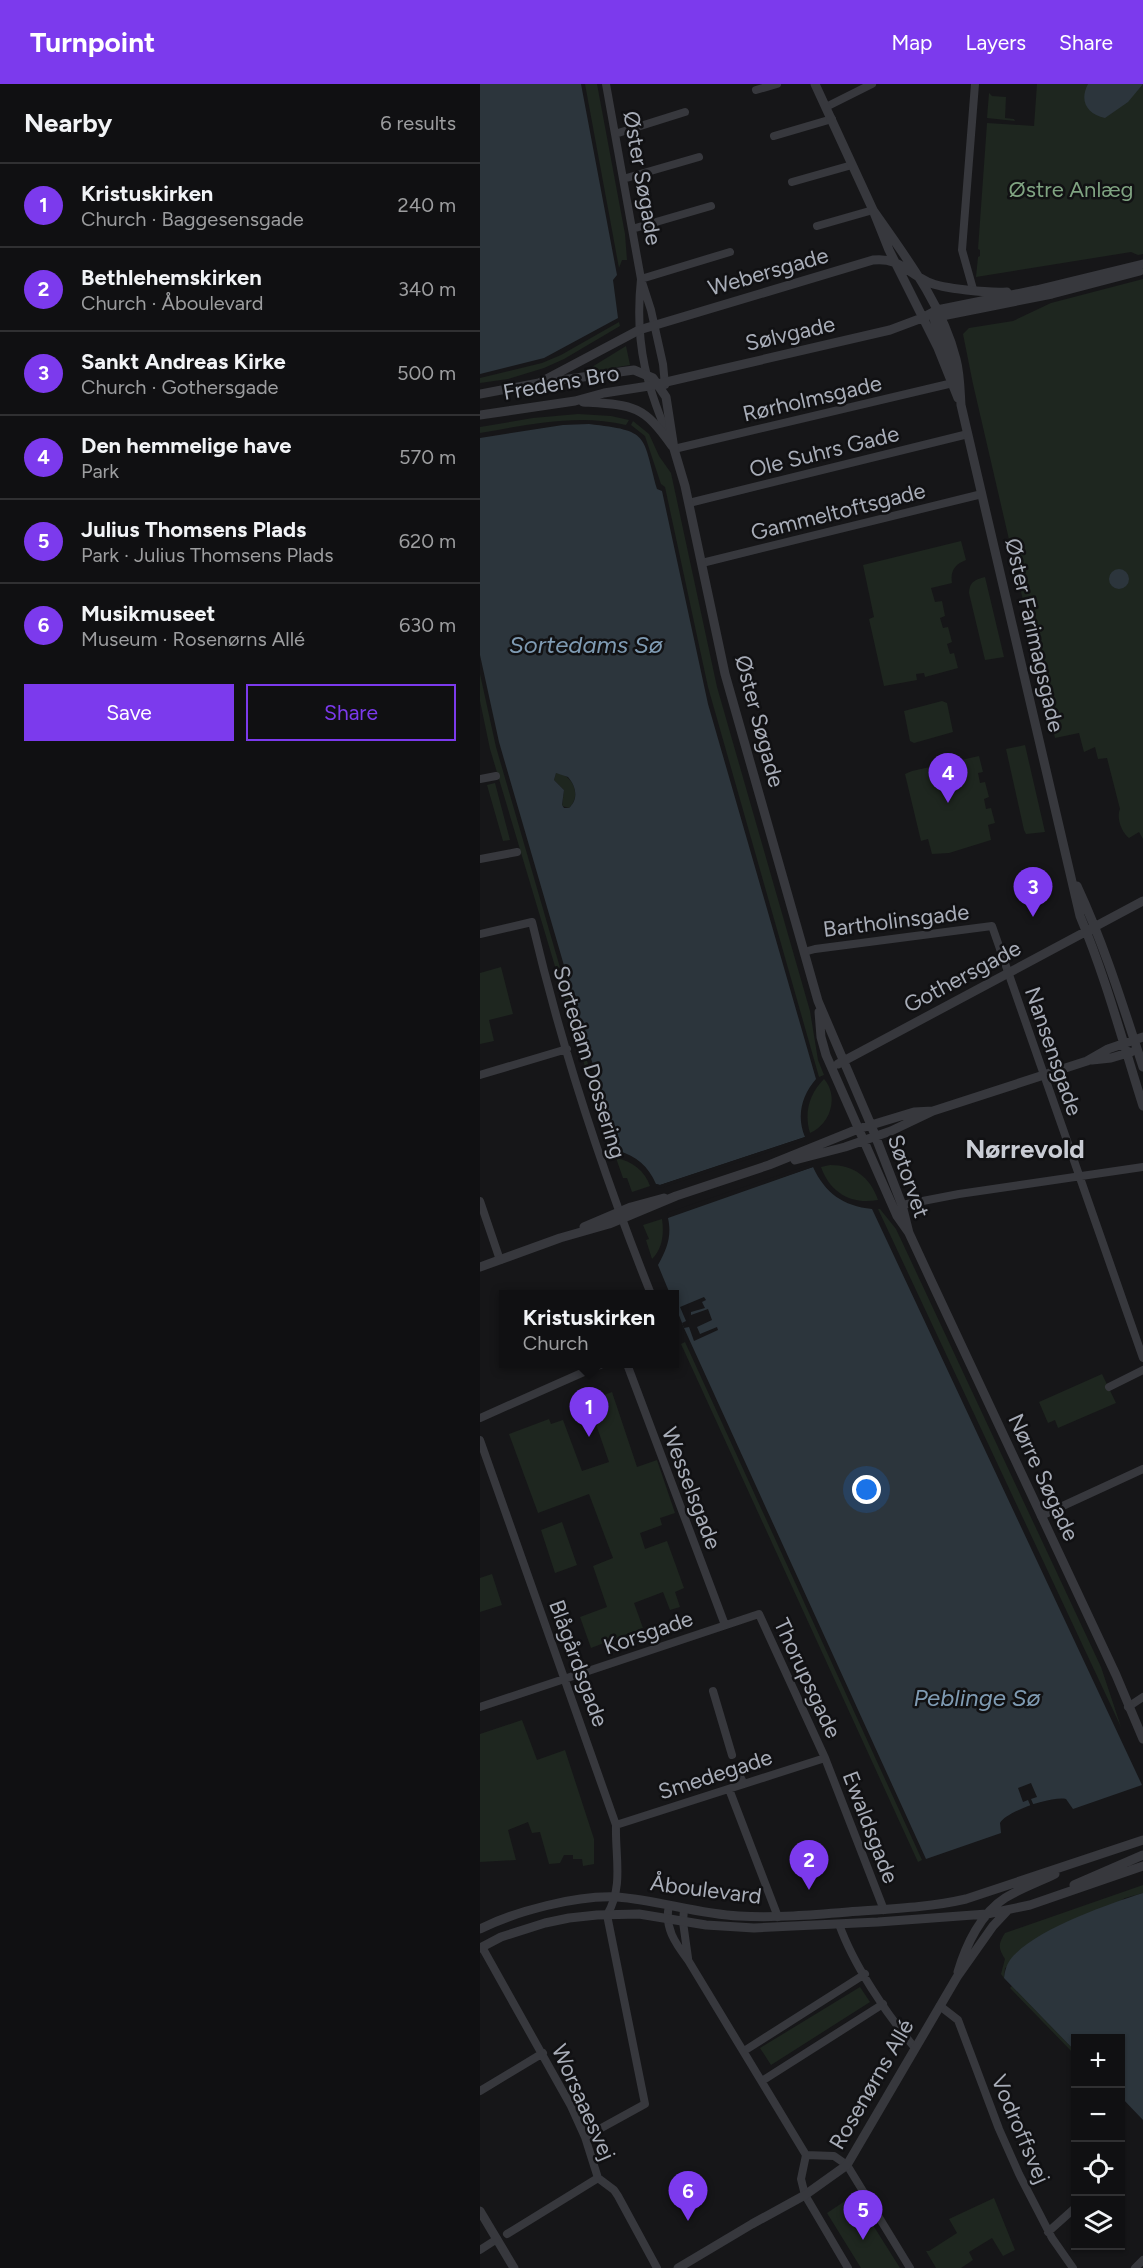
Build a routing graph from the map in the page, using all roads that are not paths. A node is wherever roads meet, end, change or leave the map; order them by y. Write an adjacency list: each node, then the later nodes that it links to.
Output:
1 (606, 84): 10 (street, Øster Søgade)
2 (777, 84): 6 (street)
3 (815, 84): 7 (street, Øster Farimagsgade)
4 (872, 84): 7 (street)
5 (975, 84): 26 (street)
6 (756, 90)
7 (826, 107): 9 (street, Øster Farimagsgade)
8 (684, 112): 10 (street)
9 (832, 119): 11 (street); 13 (street, Øster Farimagsgade)
10 (615, 134): 14 (street, Øster Søgade)
11 (774, 136)
12 (699, 157): 14 (street)
13 (852, 165): 15 (street); 17 (street, Øster Farimagsgade)
14 (623, 179): 19 (street, Øster Søgade)
15 (792, 182)
16 (711, 206): 19 (street)
17 (873, 210): 18 (street); 21 (street, Øster Farimagsgade); 24 (street, Øster Farimagsgade)
18 (817, 226)
19 (632, 229): 25 (street, Øster Søgade)
20 (730, 252): 25 (street)
21 (894, 261): 24 (street, Sølvgade); 29 (street, Øster Farimagsgade); 30 (street, Webersgade)
22 (1143, 264): 27 (street, Sølvgade)
23 (1143, 270): 28 (street, Sølvgade)
24 (914, 273): 26 (street, Sølvgade); 28 (street, Øster Farimagsgade)
25 (641, 279): 30 (street, Øster Søgade); 31 (street, Øster Søgade)
26 (973, 290): 27 (street, Sølvgade)
27 (1036, 290): 28 (street, Sølvgade)
28 (936, 314): 29 (street, Sølvgade); 33 (street, Øster Farimagsgade)
29 (922, 318): 33 (street, Øster Farimagsgade); 35 (street, Sølvgade)
30 (654, 325): 31 (street, Webersgade); 35 (street, Øster Søgade)
31 (639, 330): 32 (street, Øster Søgade); 34 (street, Fredens Bro)
32 (646, 374): 34 (street, Fredens Bro); 35 (street, Fredens Bro)
33 (955, 382): 40 (street, Øster Farimagsgade); 41 (street, Rørholmsgade)
34 (539, 383): 36 (street, Fredens Bro)
35 (657, 384): 37 (street, Fredens Bro); 38 (street, Fredens Bro); 41 (street, Øster Søgade)
36 (480, 394)
37 (666, 397): 41 (street, Øster Søgade)
38 (575, 401): 39 (street, Fredens Bro); 41 (street)
39 (480, 415)
40 (968, 434): 42 (street, Øster Farimagsgade); 43 (street, Ole Suhrs Gade)
41 (674, 449): 43 (street, Øster Søgade)
42 (982, 494): 44 (street, Gammeltoftsgade); 51 (street, Øster Farimagsgade)
43 (689, 502): 44 (street, Øster Søgade)
44 (702, 563): 53 (street, Øster Søgade)
45 (496, 776): 46 (street)
46 (480, 779)
47 (517, 852): 48 (street)
48 (480, 860)
49 (1143, 901): 51 (street, Gothersgade)
50 (992, 926): 53 (street, Bartholinsgade); 54 (street, Nansensgade)
51 (1090, 929): 54 (street, Gothersgade); 56 (street); 57 (street)
52 (480, 934): 58 (street, Sortedam Dossering)
53 (804, 952): 55 (street, Øster Søgade)
54 (1007, 974): 60 (street, Gothersgade); 65 (street, Nansensgade)
55 (818, 1001): 60 (street, Søtorvet); 63 (street, Søtorvet)
56 (1124, 1043): 57 (street); 59 (street); 61 (street)
57 (1140, 1043): 59 (street); 62 (street)
58 (567, 1049): 64 (street); 77 (street, Sortedam Dossering)
59 (1127, 1053): 61 (street); 66 (street)
60 (843, 1061): 63 (street, Gothersgade); 68 (street, Søtorvet)
61 (1087, 1061): 65 (street)
62 (1143, 1067)
63 (832, 1068): 69 (street, Søtorvet)
64 (480, 1075)
65 (1043, 1075): 67 (street); 74 (street, Nansensgade)
66 (1143, 1106)
67 (933, 1111): 68 (street); 70 (street)
68 (871, 1125): 69 (street); 70 (street, Søtorvet)
69 (858, 1129): 71 (street, Søtorvet); 72 (street)
70 (875, 1136): 71 (street); 76 (street, Søtorvet)
71 (863, 1140): 72 (street); 78 (street, Søtorvet)
72 (769, 1165): 77 (street)
73 (1143, 1167): 74 (street)
74 (1078, 1177): 76 (street); 82 (street, Nansensgade)
75 (480, 1201): 79 (street)
76 (902, 1205): 78 (street, Søtorvet)
77 (621, 1215): 79 (street); 81 (street, Sortedam Dossering)
78 (909, 1233): 90 (street, Nørre Søgade)
79 (500, 1260): 80 (street)
80 (480, 1267)
81 (650, 1290)
82 (1142, 1353)
83 (593, 1368): 87 (street)
84 (628, 1368): 92 (street, Wesselsgade)
85 (1143, 1370): 86 (street)
86 (1109, 1387)
87 (480, 1418)
88 (480, 1440): 93 (street, Blågårdsgade)
89 (1143, 1469): 90 (street)
90 (1041, 1516): 97 (street, Nørre Søgade)
91 (759, 1614): 92 (street, Korsgade); 100 (street, Thorupsgade)
92 (724, 1625): 93 (street, Korsgade)
93 (566, 1678): 96 (street, Korsgade); 104 (street, Blågårdsgade)
94 (713, 1691): 99 (street)
95 (1143, 1697): 97 (street)
96 (480, 1707)
97 (1128, 1707): 98 (street, Nørre Søgade)
98 (1143, 1739)
99 (732, 1755)
100 (825, 1758): 102 (street, Smedegade); 113 (street, Ewaldsgade)
101 (736, 1769): 102 (street)
102 (744, 1784): 103 (street, Smedegade)
103 (729, 1789): 104 (street, Smedegade); 117 (street)
104 (616, 1825): 110 (street, Blågårdsgade)
105 (1140, 1840): 107 (street)
106 (1143, 1855): 109 (street)
107 (1082, 1860): 113 (street, Åboulevard); 115 (street, Rosenørns Allé)
108 (1143, 1866): 109 (street)
109 (1052, 1897): 114 (street, Åboulevard)
110 (615, 1900): 111 (street, Åboulevard); 116 (street); 121 (street, Åboulevard)
111 (669, 1906): 112 (street, Åboulevard); 118 (street)
112 (684, 1909): 117 (street, Åboulevard); 119 (street)
113 (884, 1910): 117 (street, Åboulevard)
114 (1007, 1911): 115 (street, Åboulevard); 125 (street, Rosenørns Allé)
115 (987, 1914): 120 (street, Åboulevard); 125 (street, Rosenørns Allé)
116 (607, 1915): 118 (street, Åboulevard); 122 (street, Åboulevard); 133 (street)
117 (778, 1917)
118 (666, 1918): 119 (street, Åboulevard); 123 (street)
119 (683, 1922): 120 (street, Åboulevard); 123 (street)
120 (839, 1924): 124 (street)
121 (480, 1929)
122 (481, 1947): 130 (street, Worsaaesvej)
123 (688, 1960): 129 (street)
124 (865, 1974): 126 (street); 129 (street)
125 (957, 1977): 127 (street, Rosenørns Allé)
126 (883, 2004): 128 (street); 131 (street)
127 (940, 2006): 128 (street, Rosenørns Allé); 140 (street, Vodroffsvej)
128 (915, 2048): 135 (street, Rosenørns Allé)
129 (744, 2051): 131 (street)
130 (543, 2053): 132 (street); 133 (street, Worsaaesvej)
131 (762, 2081): 134 (street)
132 (480, 2091)
133 (585, 2137): 136 (street, Worsaaesvej)
134 (806, 2155): 135 (street); 137 (street)
135 (847, 2165): 137 (street, Rosenørns Allé); 149 (street)
136 (598, 2178): 141 (street); 146 (street, Worsaaesvej)
137 (805, 2195): 147 (street, Rosenørns Allé); 148 (street)
138 (480, 2211): 142 (street)
139 (1071, 2211): 140 (street)
140 (1048, 2232): 150 (street, Vodroffsvej)
141 (507, 2234)
142 (497, 2239): 143 (street); 145 (street)
143 (480, 2250)
144 (1143, 2260): 151 (street)
145 (514, 2268)
146 (657, 2268)
147 (678, 2268)
148 (848, 2268)
149 (910, 2268)
150 (1073, 2268)
151 (1135, 2268)

